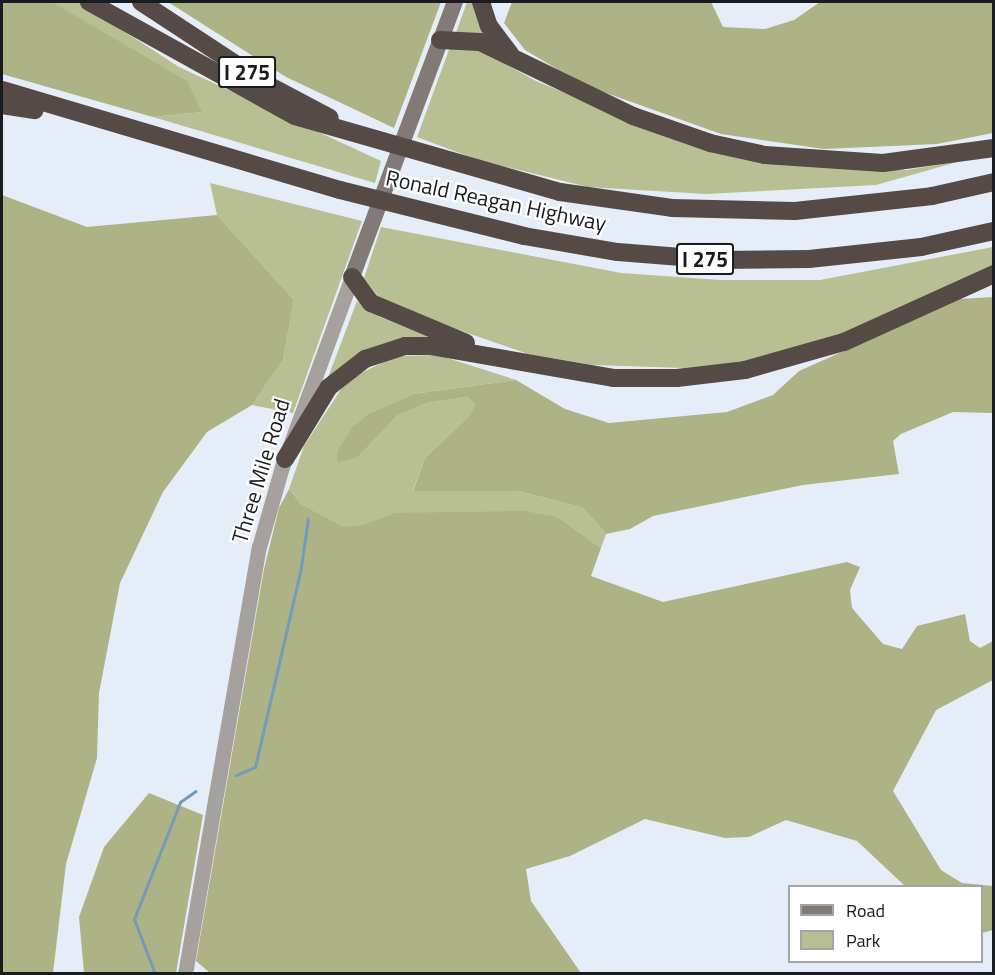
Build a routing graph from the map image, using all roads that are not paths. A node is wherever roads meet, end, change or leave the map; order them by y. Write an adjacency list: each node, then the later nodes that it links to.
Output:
1 (89, 2): 10 (highway)
2 (141, 2): 10 (highway, I 275)
3 (455, 2): 5 (main road, Three Mile Road)
4 (481, 2): 6 (highway)
5 (440, 40): 6 (highway); 15 (main road, Three Mile Road)
6 (514, 57): 11 (highway)
7 (2, 90): 9 (highway, Ronald Reagan Highway / I 275)
8 (2, 105): 9 (highway)
9 (103, 120): 13 (highway, Ronald Reagan Highway / I 275)
10 (358, 133): 12 (highway, Ronald Reagan Highway / I 275)
11 (993, 148)
12 (993, 182)
13 (993, 231)
14 (993, 274): 16 (highway)
15 (352, 277): 16 (highway); 17 (street, Three Mile Road)
16 (506, 361): 17 (highway)
17 (285, 459): 18 (street, Three Mile Road)
18 (185, 974)

